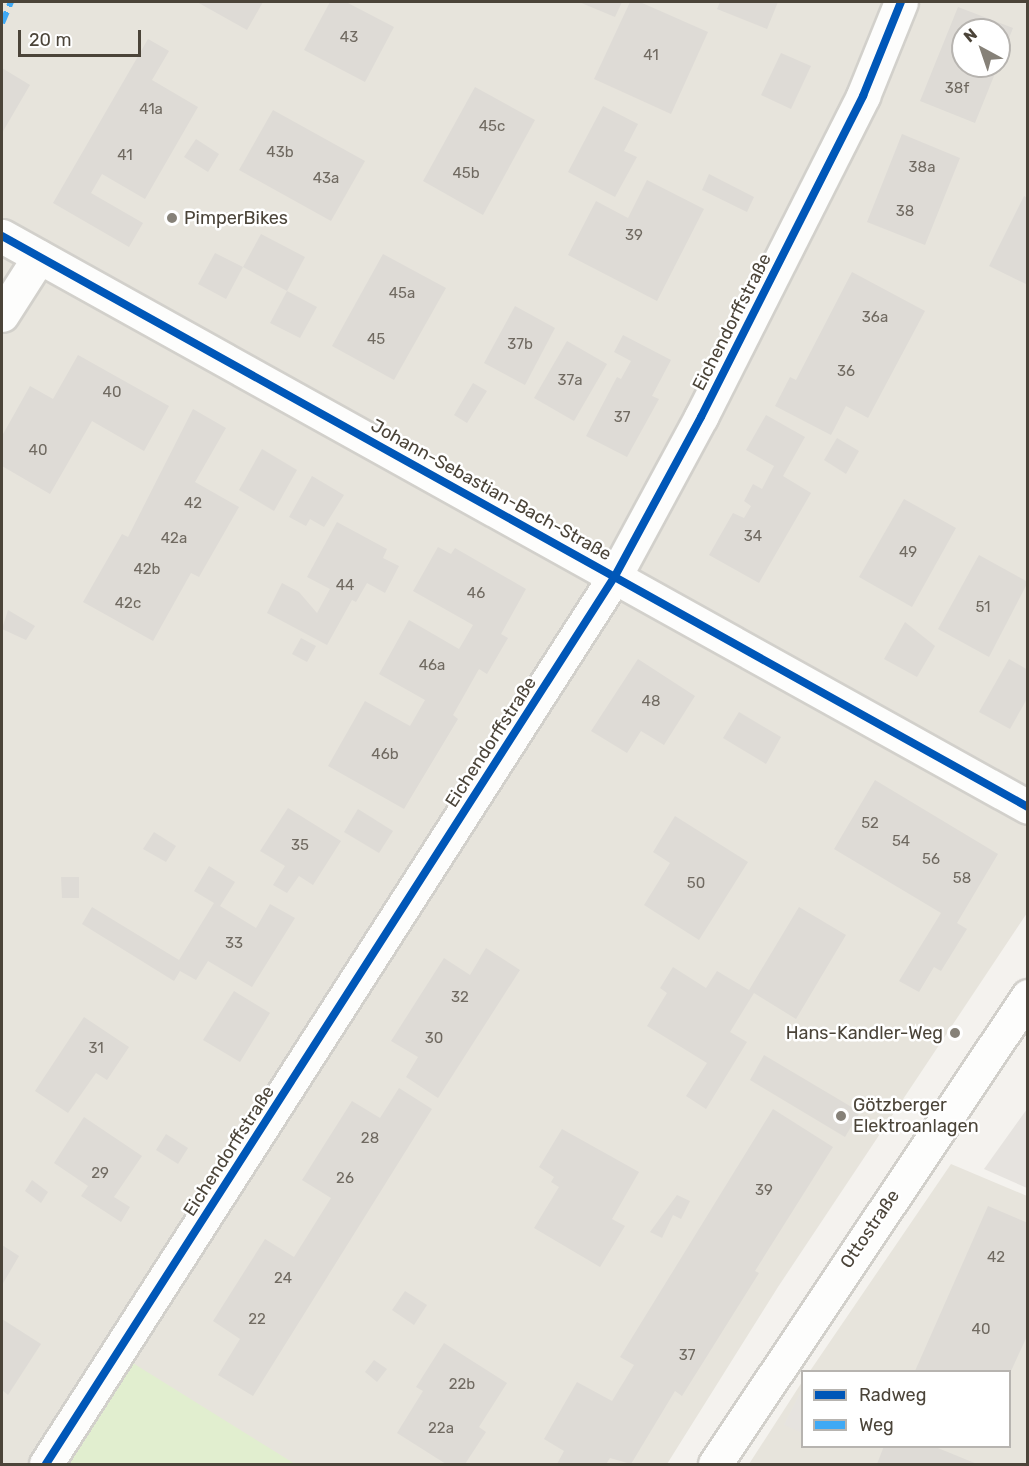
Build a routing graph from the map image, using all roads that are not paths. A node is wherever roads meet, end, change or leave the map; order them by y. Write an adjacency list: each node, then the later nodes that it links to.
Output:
1 (901, 2): 5 (street, Eichendorffstraße)
2 (2, 237): 3 (street, Johann-Sebastian-Bach-Straße)
3 (39, 257): 4 (street); 5 (street, Johann-Sebastian-Bach-Straße)
4 (2, 315)
5 (615, 576): 6 (street, Johann-Sebastian-Bach-Straße); 8 (street, Eichendorffstraße)
6 (1028, 807)
7 (1028, 996): 9 (street, Ottostraße)
8 (46, 1464)
9 (715, 1464)

